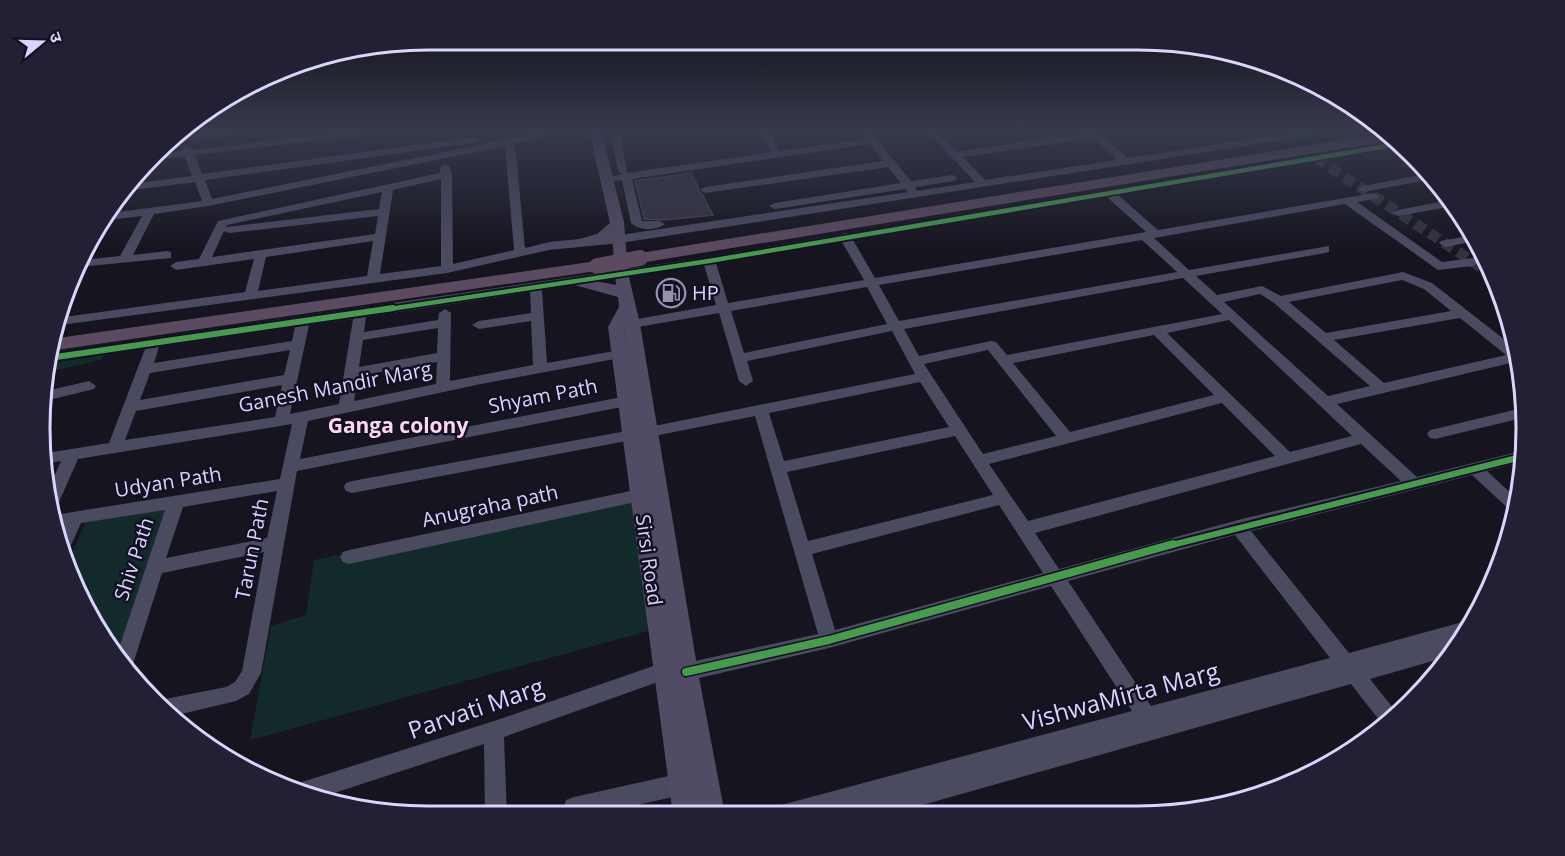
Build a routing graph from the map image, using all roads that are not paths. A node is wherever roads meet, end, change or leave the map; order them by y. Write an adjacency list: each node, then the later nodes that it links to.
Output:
1 (196, 170): 23 (street)
2 (265, 170): 23 (street)
3 (366, 170): 33 (street)
4 (445, 170): 19 (street)
5 (513, 170): 49 (street)
6 (605, 170): 20 (main road, Sirsi Road)
7 (624, 170): 18 (street)
8 (650, 170): 18 (street)
9 (650, 170): 18 (street)
10 (843, 170): 29 (street)
11 (898, 170): 27 (street)
12 (900, 170): 27 (street)
13 (969, 170): 24 (street)
14 (1074, 170): 24 (street)
15 (1141, 170): 50 (highway)
16 (1178, 170): 50 (highway)
17 (1245, 170): 30 (street)
18 (625, 174): 20 (street); 27 (street)
19 (447, 175): 26 (street); 60 (street)
20 (607, 176): 39 (main road, Sirsi Road)
21 (962, 177): 27 (street)
22 (1422, 178): 28 (street)
23 (199, 180): 25 (street); 33 (street)
24 (983, 184): 27 (street)
25 (136, 187)
26 (388, 188): 36 (street); 40 (street)
27 (916, 189): 44 (street)
28 (1363, 189)
29 (705, 190)
30 (1109, 193): 41 (street); 42 (street)
31 (1374, 196): 32 (street)
32 (1348, 201): 41 (street); 57 (street)
33 (208, 202): 35 (street)
34 (1442, 205): 37 (street)
35 (150, 211): 38 (street); 53 (street)
36 (384, 212): 40 (street); 43 (street)
37 (1398, 213)
38 (114, 216)
39 (617, 222): 44 (main road, Sirsi Road); 46 (main road)
40 (217, 232): 56 (street)
41 (1151, 235): 62 (street); 65 (street)
42 (845, 236): 55 (street); 65 (street)
43 (380, 237): 51 (street); 63 (street)
44 (620, 239): 46 (street); 61 (main road, Sirsi Road)
45 (1465, 240): 47 (street)
46 (581, 243): 49 (street)
47 (1445, 243)
48 (1325, 249): 62 (street)
49 (520, 253): 60 (street)
50 (639, 253): 54 (highway, bridge)
51 (261, 254): 56 (street); 67 (street)
52 (166, 255): 53 (street)
53 (125, 259): 58 (street)
54 (597, 260): 83 (highway); 87 (highway)
55 (709, 261): 61 (street); 72 (street)
56 (204, 262): 59 (street)
57 (1473, 262)
58 (88, 263)
59 (176, 266)
60 (447, 269): 63 (street)
61 (621, 273): 64 (street); 71 (main road, Sirsi Road)
62 (1184, 273): 68 (street); 81 (street)
63 (373, 279): 67 (street)
64 (576, 281): 66 (street); 71 (main road)
65 (872, 283): 72 (street); 81 (street)
66 (536, 287): 70 (street); 75 (street)
67 (250, 296): 77 (street)
68 (1214, 300): 69 (street); 76 (street)
69 (1279, 300): 73 (street); 85 (street)
70 (445, 301): 74 (street); 79 (street)
71 (628, 308): 72 (street); 90 (main road, Sirsi Road)
72 (723, 309): 93 (street)
73 (1463, 313): 85 (street); 89 (street)
74 (360, 314): 78 (street); 84 (street)
75 (537, 316): 80 (street); 97 (street)
76 (1231, 316): 82 (street); 109 (street)
77 (65, 321)
78 (303, 322): 86 (street); 88 (street)
79 (445, 323): 84 (street); 91 (street)
80 (479, 325)
81 (896, 326): 93 (street); 96 (street)
82 (1157, 330): 95 (street); 107 (street)
83 (62, 332)
84 (356, 337): 99 (street)
85 (1323, 338): 105 (street)
86 (154, 343): 92 (street); 98 (street)
87 (59, 344)
88 (297, 345): 98 (street); 101 (street)
89 (1507, 350)
90 (628, 352): 97 (street, Ganesh Mandir Marg); 108 (main road, Sirsi Road); 117 (main road, Sirsi Road)
91 (444, 356): 99 (street); 104 (street)
92 (57, 357)
93 (739, 358): 102 (street)
94 (1509, 358): 105 (street)
95 (1004, 360): 96 (street); 119 (street)
96 (916, 361): 100 (street)
97 (540, 368): 104 (street, Ganesh Mandir Marg)
98 (143, 369): 111 (street)
99 (351, 373): 110 (street)
100 (924, 377): 112 (street); 116 (street)
101 (290, 379): 111 (street); 115 (street)
102 (746, 381)
103 (89, 386): 106 (street)
104 (443, 387): 110 (street, Ganesh Mandir Marg)
105 (1381, 388): 109 (street)
106 (51, 395)
107 (1224, 398): 119 (street); 124 (street)
108 (627, 401): 117 (main road, Sirsi Road); 127 (street, Shyam Path)
109 (1324, 402): 120 (street)
110 (346, 406): 114 (street, Ganesh Mandir Marg)
111 (129, 407): 121 (street)
112 (761, 410): 117 (street); 128 (street)
113 (1515, 415): 118 (street)
114 (301, 417): 115 (street, Ganesh Mandir Marg); 127 (street, Tarun Path)
115 (281, 421): 121 (street, Ganesh Mandir Marg)
116 (959, 430): 126 (street); 128 (street)
117 (641, 434): 132 (street); 134 (main road, Sirsi Road); 154 (main road, Sirsi Road)
118 (1435, 434)
119 (1066, 438): 126 (street)
120 (1363, 438): 124 (street); 130 (street)
121 (115, 447): 122 (street, Ganesh Mandir Marg)
122 (72, 454): 123 (street, Ganesh Mandir Marg); 133 (street)
123 (51, 457)
124 (1286, 458): 141 (street)
125 (1514, 459): 129 (street)
126 (979, 461): 135 (street)
127 (291, 466): 131 (street, Tarun Path)
128 (777, 468): 144 (street)
129 (1474, 469): 130 (street); 136 (street)
130 (1413, 483): 140 (street)
131 (286, 484): 137 (street, Udyan Path); 143 (street, Tarun Path)
132 (352, 487)
133 (55, 492)
134 (640, 495): 145 (street, Anugraha path); 153 (main road, Sirsi Road)
135 (1004, 498): 141 (street); 144 (street)
136 (1508, 501)
137 (176, 502): 138 (street, Udyan Path); 146 (street, Shiv Path)
138 (75, 518): 139 (street, Udyan Path); 142 (street)
139 (61, 520)
140 (1239, 527): 147 (street); 152 (street)
141 (1024, 529): 147 (street)
142 (66, 538)
143 (274, 543): 146 (street); 155 (street, Tarun Path)
144 (801, 550): 149 (street)
145 (349, 557)
146 (155, 567): 151 (street, Shiv Path)
147 (1055, 576): 149 (street); 157 (street)
148 (1455, 633): 152 (street, VishwaMirta Marg)
149 (829, 640): 154 (street)
150 (1444, 649): 152 (street, VishwaMirta Marg)
151 (126, 655)
152 (1350, 668): 156 (street); 157 (street, VishwaMirta Marg); 166 (street, VishwaMirta Marg)
153 (665, 671): 158 (street, Parvati Marg); 159 (main road, Sirsi Road)
154 (687, 672): 164 (main road, Sirsi Road)
155 (171, 707)
156 (1386, 714)
157 (1147, 717): 165 (street, VishwaMirta Marg)
158 (494, 731): 160 (street, Parvati Marg); 161 (street)
159 (682, 784): 162 (street); 163 (main road, Sirsi Road)
160 (315, 789)
161 (496, 806)
162 (583, 806)
163 (685, 806)
164 (710, 806)
165 (818, 806)
166 (878, 806)

